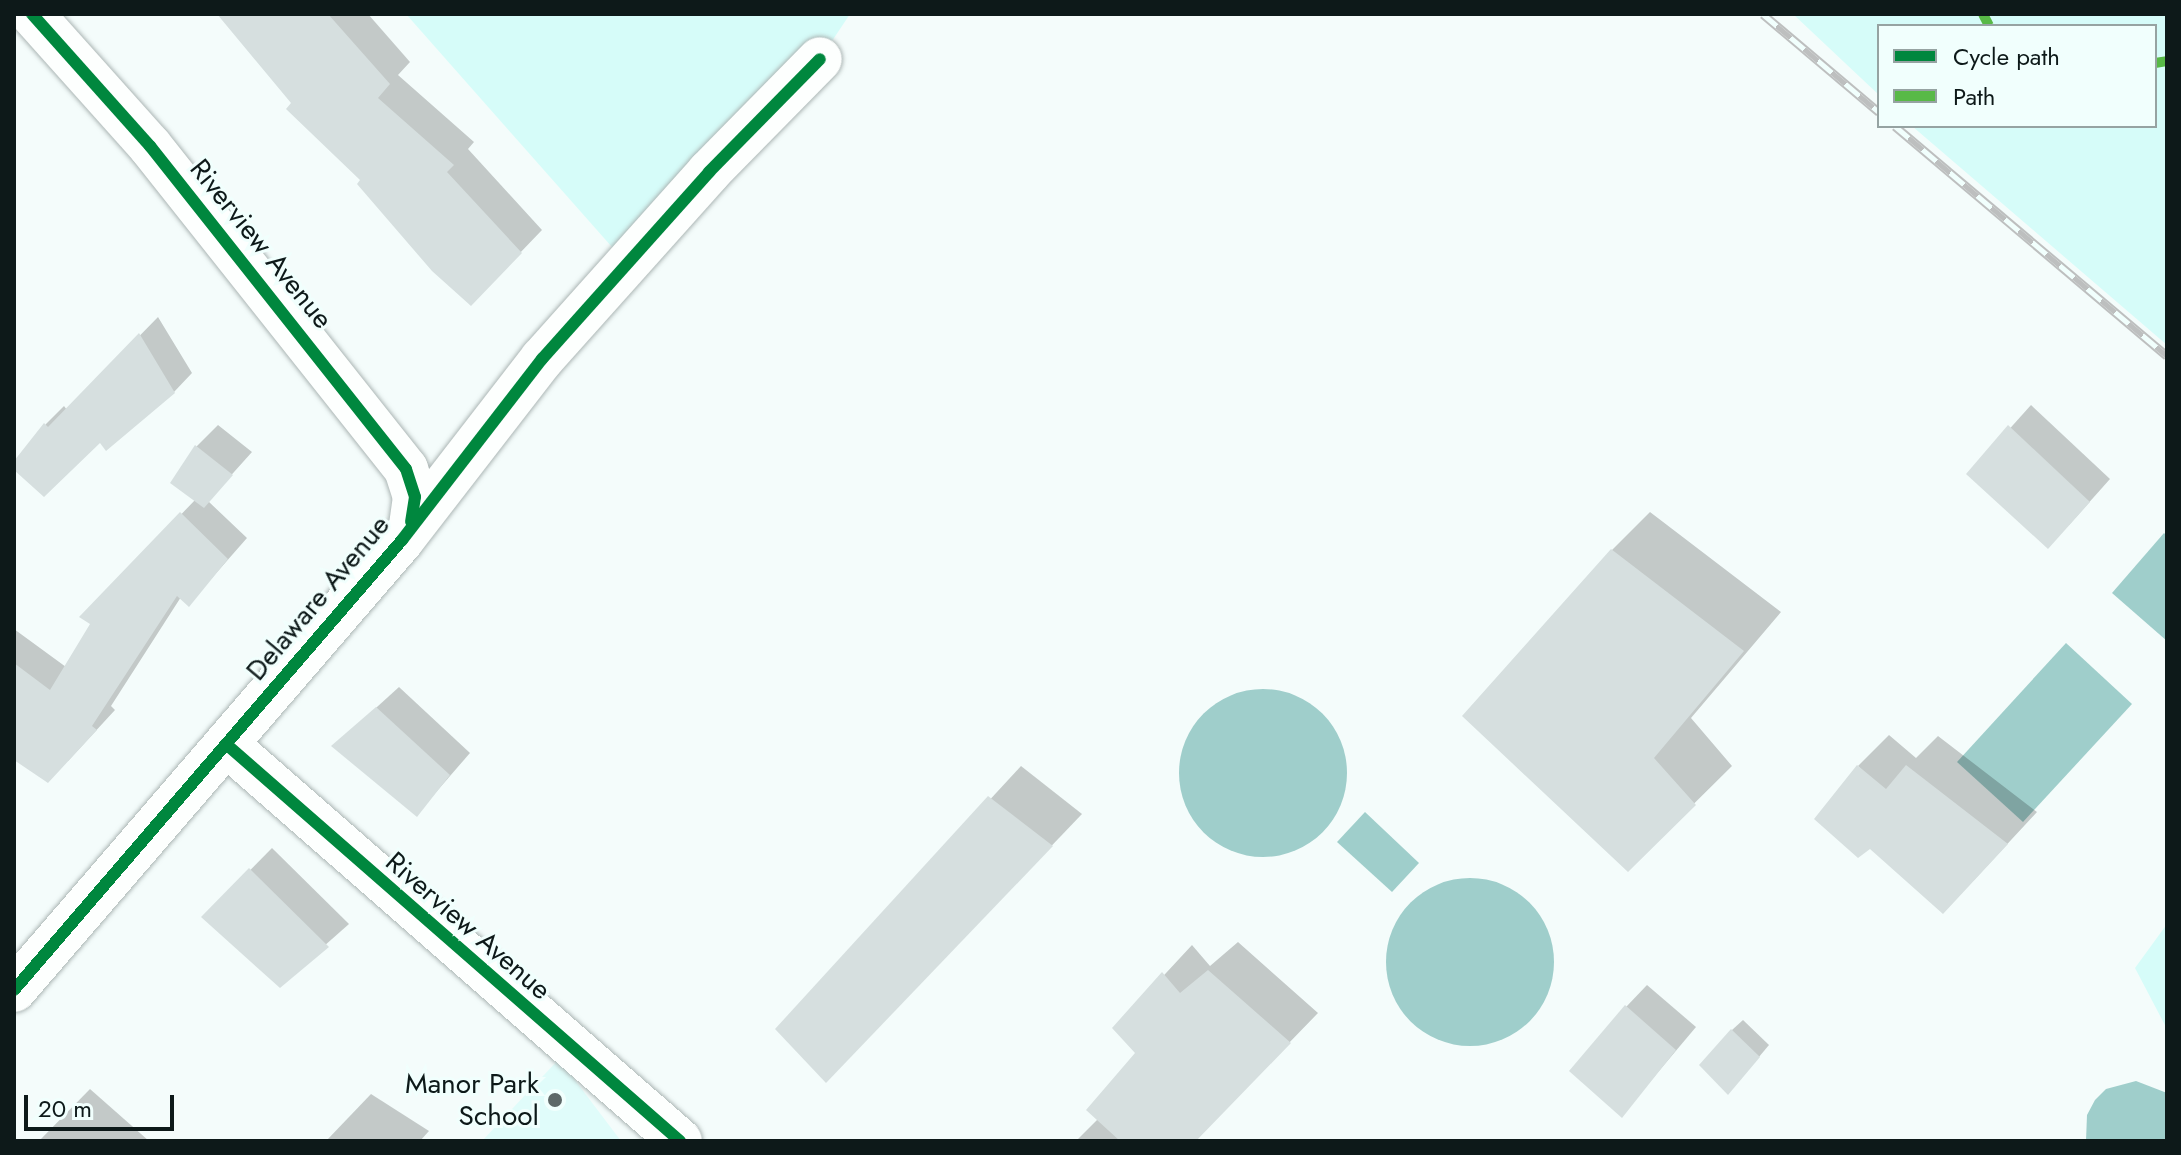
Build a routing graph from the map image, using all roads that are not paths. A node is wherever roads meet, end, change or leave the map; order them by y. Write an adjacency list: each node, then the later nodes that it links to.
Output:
1 (32, 14): 3 (street, Riverview Avenue)
2 (820, 59): 3 (street, Delaware Avenue)
3 (411, 524): 4 (street, Delaware Avenue)
4 (226, 744): 5 (street, Delaware Avenue); 6 (street, Riverview Avenue)
5 (14, 990)
6 (680, 1141)

